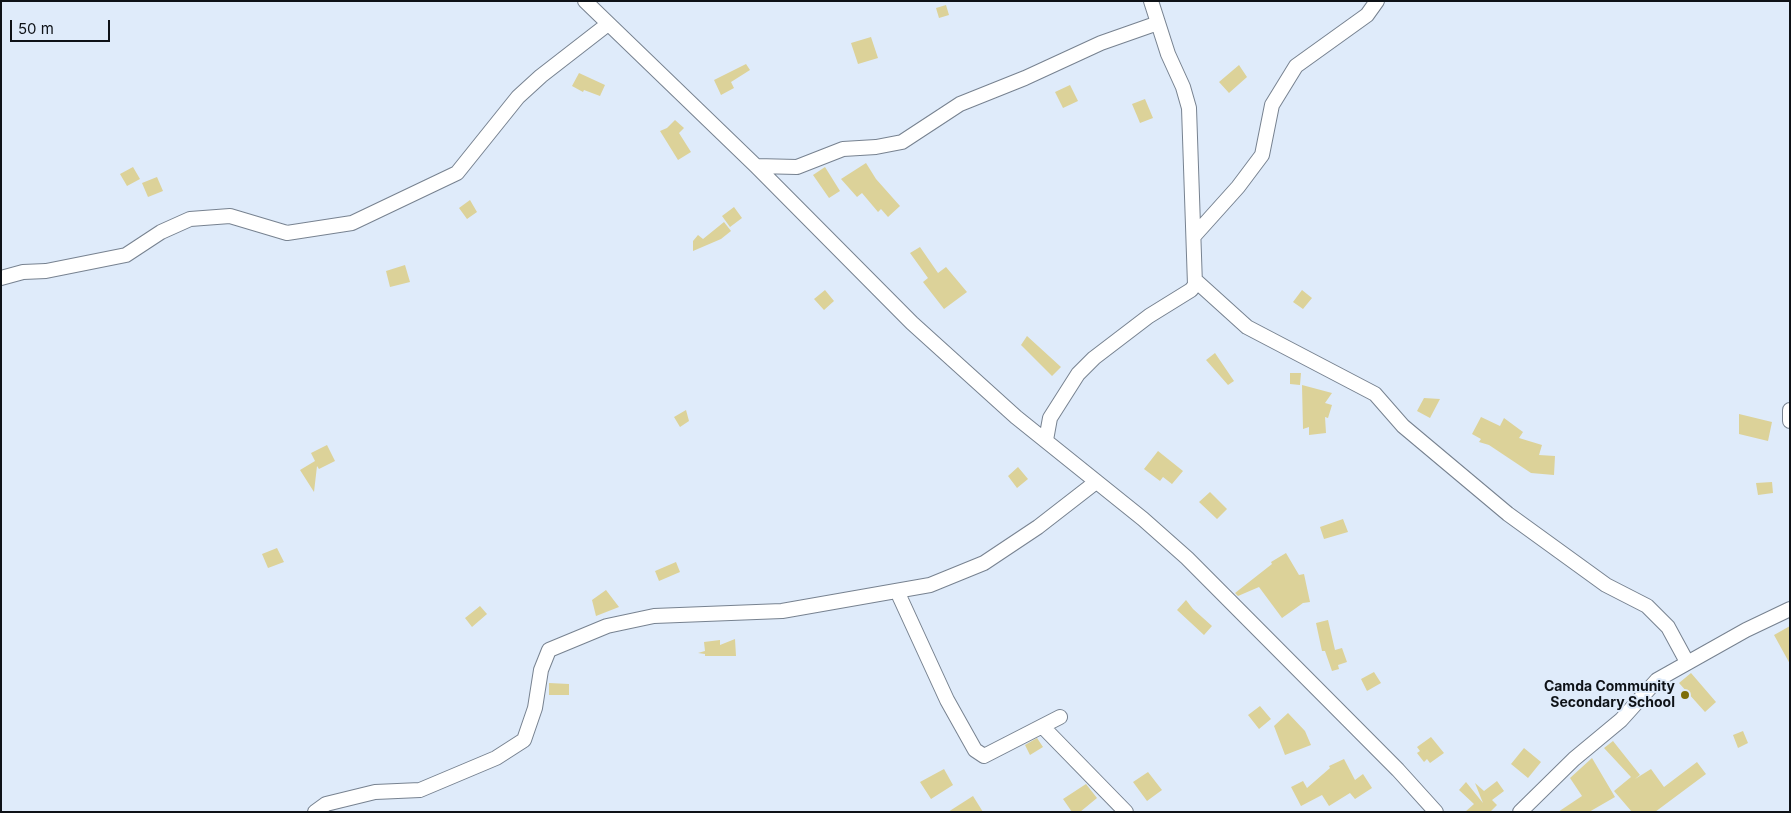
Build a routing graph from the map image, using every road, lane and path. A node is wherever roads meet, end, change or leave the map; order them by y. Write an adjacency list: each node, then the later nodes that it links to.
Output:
1 (585, 1): 5 (street)
2 (1151, 1): 4 (street)
3 (1377, 1): 7 (street)
4 (1158, 23): 6 (street); 7 (street)
5 (608, 24): 6 (street); 8 (street)
6 (756, 166): 12 (street)
7 (1194, 236): 9 (street)
8 (1, 278)
9 (1195, 280): 12 (street); 16 (street)
10 (1790, 410): 11 (street)
11 (1790, 420)
12 (1046, 440): 13 (street)
13 (1096, 482): 14 (street); 21 (street)
14 (897, 591): 18 (street); 19 (street)
15 (1790, 609): 16 (street)
16 (1687, 662): 22 (street)
17 (1060, 717): 18 (street)
18 (1043, 727): 20 (street)
19 (315, 812)
20 (1126, 812)
21 (1436, 812)
22 (1520, 812)

